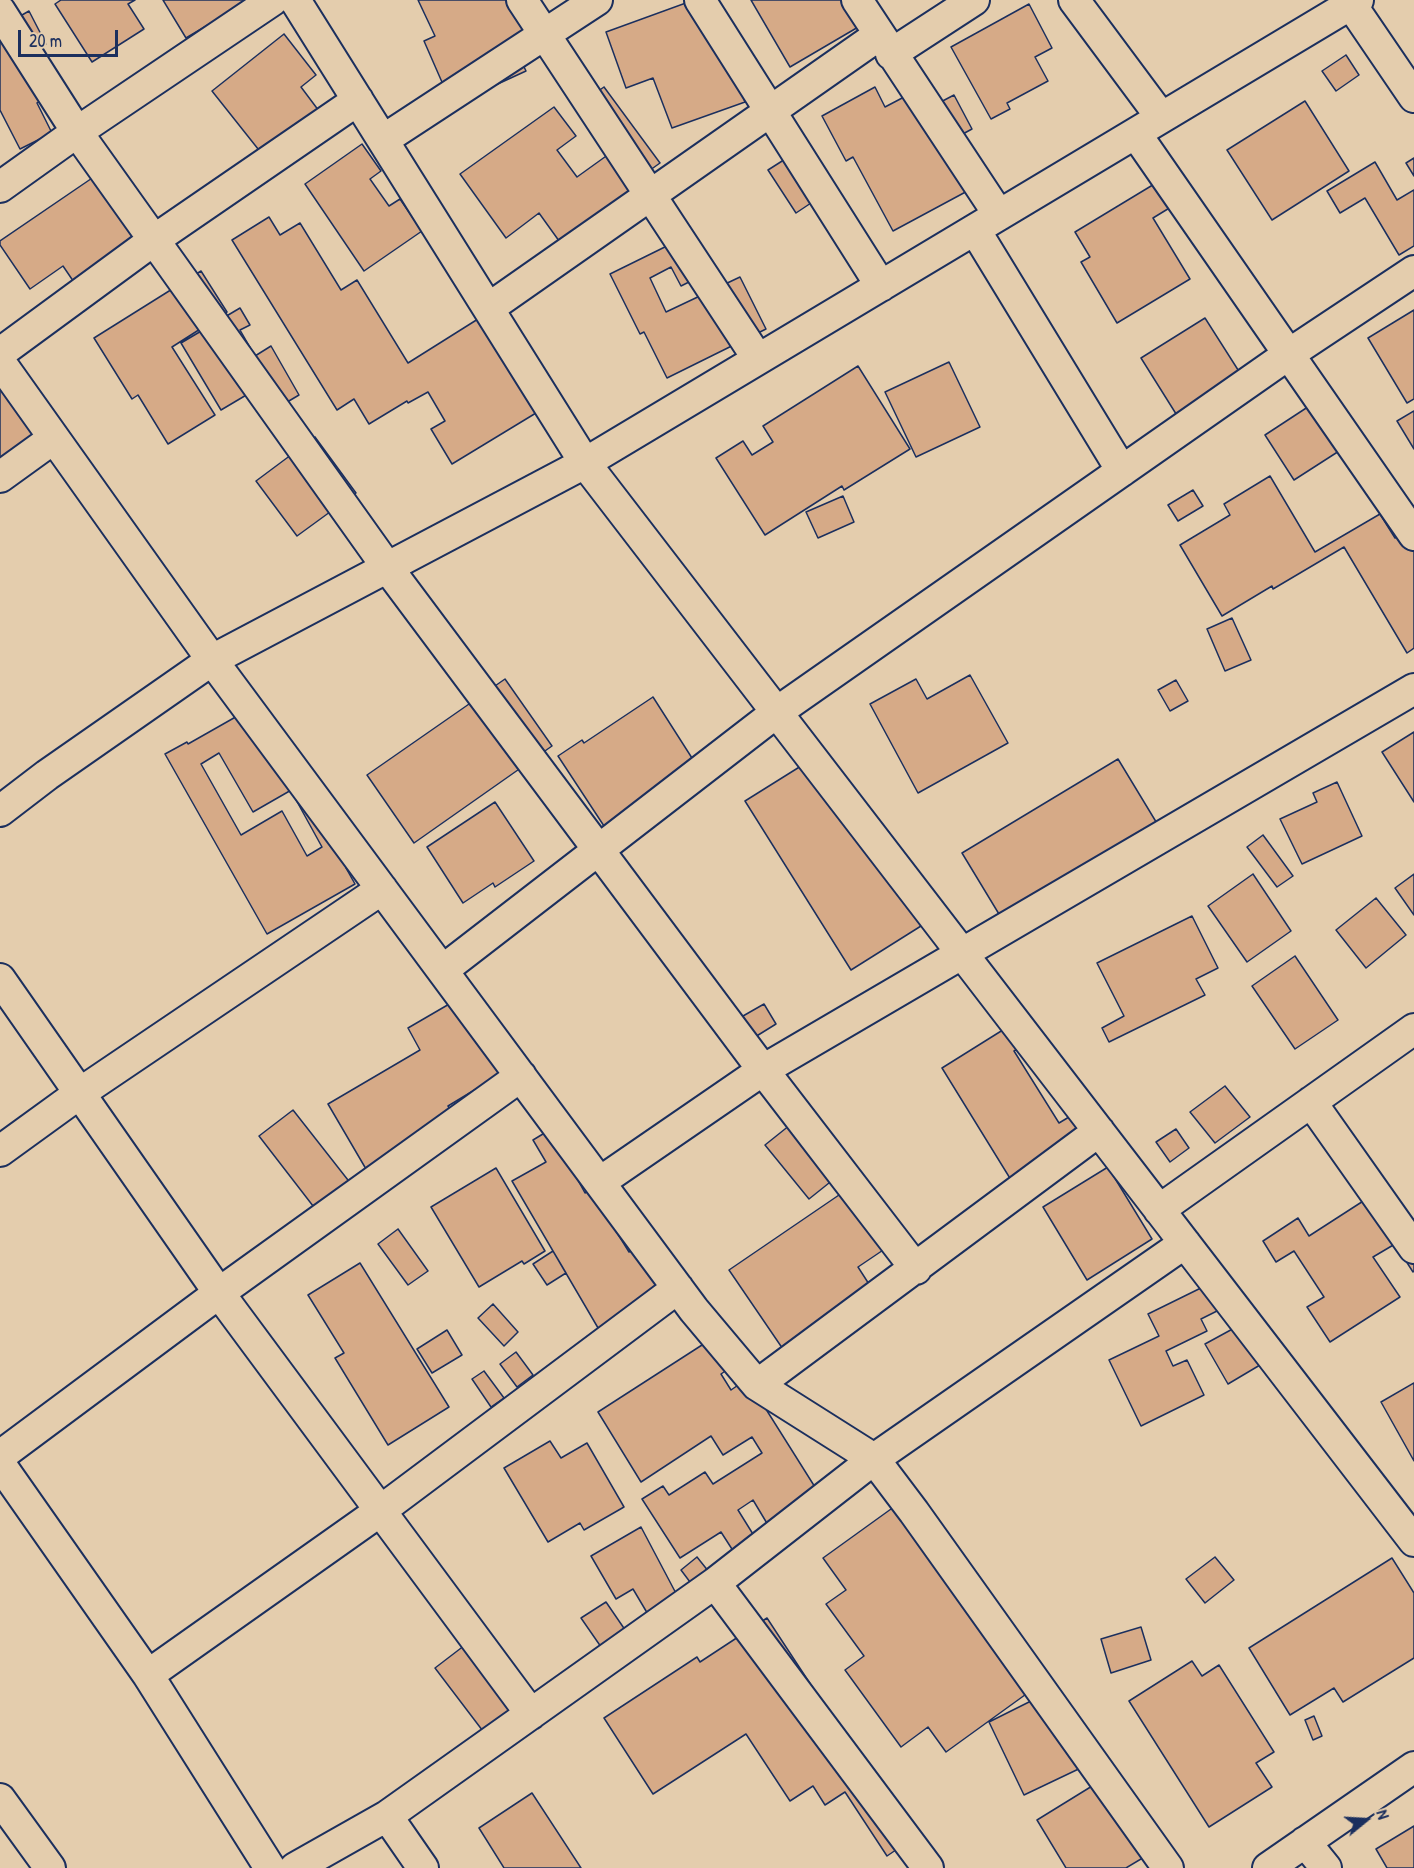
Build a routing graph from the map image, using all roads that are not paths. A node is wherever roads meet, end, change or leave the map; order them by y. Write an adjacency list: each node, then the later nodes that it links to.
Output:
1 (273, 0): 17 (street)
2 (295, 0): 14 (street)
3 (522, 0): 11 (street)
4 (597, 0): 11 (street)
5 (700, 0): 15 (street)
6 (857, 0): 12 (street)
7 (974, 0): 12 (street)
8 (1074, 0): 16 (street)
9 (1352, 1): 13 (street); 16 (street)
10 (0, 11): 17 (street)
11 (545, 34): 19 (street); 21 (street)
12 (885, 44): 15 (street); 22 (street)
13 (1414, 97)
14 (358, 100): 19 (street); 23 (street)
15 (771, 111): 21 (street); 25 (street)
16 (1161, 117): 18 (street)
17 (76, 132): 20 (street); 23 (street)
18 (1136, 134): 22 (street); 28 (street)
19 (383, 140): 26 (street)
20 (0, 187)
21 (650, 195): 26 (street); 29 (street)
22 (987, 223): 25 (street); 33 (street)
23 (154, 240): 27 (street); 36 (street)
24 (1414, 272): 28 (street)
25 (881, 286): 29 (street)
26 (489, 308): 32 (street)
27 (0, 353)
28 (1289, 354): 33 (street); 35 (street)
29 (758, 359): 32 (street)
30 (0, 362): 31 (street)
31 (54, 438): 34 (street); 37 (street)
32 (585, 463): 36 (street); 39 (street)
33 (1122, 471): 39 (street)
34 (0, 477)
35 (1414, 535)
36 (387, 567): 37 (street); 41 (street)
37 (212, 660): 40 (street); 42 (street)
38 (1414, 689): 43 (street)
39 (777, 712): 41 (street); 43 (street)
40 (0, 812)
41 (598, 850): 44 (street); 47 (street)
42 (382, 889): 44 (street); 49 (street)
43 (962, 953): 47 (street); 51 (street)
44 (442, 970): 48 (street)
45 (0, 979): 49 (street)
46 (1414, 1029): 50 (street)
47 (763, 1070): 53 (street); 57 (street)
48 (521, 1076): 53 (street); 59 (street)
49 (80, 1093): 52 (street); 59 (street)
50 (1311, 1102): 54 (street); 56 (street)
51 (1099, 1131): 54 (street); 57 (street)
52 (0, 1151)
53 (600, 1182): 58 (street)
54 (1159, 1210): 55 (street)
55 (1185, 1243): 62 (street); 65 (street)
56 (1414, 1248)
57 (916, 1269): 60 (street)
58 (678, 1288): 60 (street); 64 (street)
59 (219, 1293): 61 (street); 64 (street)
60 (757, 1385): 62 (street)
61 (0, 1456)
62 (874, 1459): 66 (street); 78 (street)
63 (0, 1464): 67 (street)
64 (380, 1510): 67 (street); 68 (street)
65 (1414, 1541)
66 (715, 1583): 68 (street); 77 (street)
67 (148, 1675): 74 (street)
68 (531, 1714): 71 (street)
69 (1414, 1767): 72 (street)
70 (0, 1799): 73 (street)
71 (387, 1816): 75 (street); 76 (street)
72 (1305, 1842): 79 (street); 80 (street)
73 (50, 1868)
74 (270, 1868)
75 (295, 1868)
76 (423, 1868)
77 (928, 1868)
78 (1168, 1868)
79 (1268, 1868)
80 (1326, 1868)

